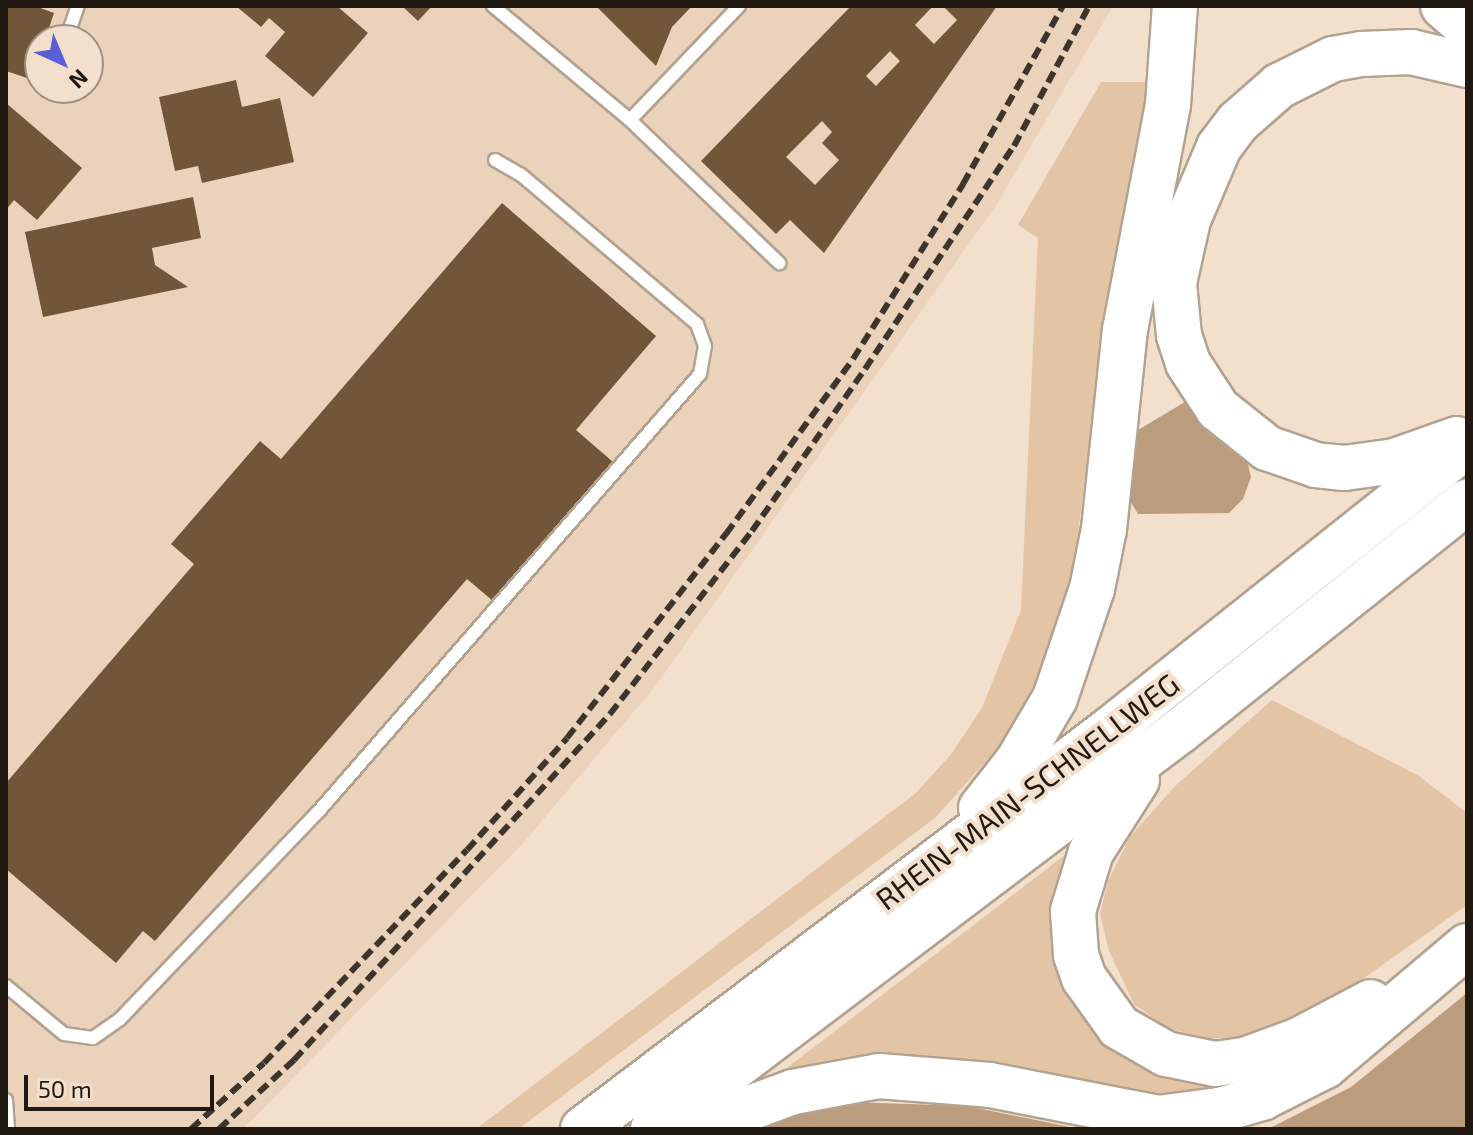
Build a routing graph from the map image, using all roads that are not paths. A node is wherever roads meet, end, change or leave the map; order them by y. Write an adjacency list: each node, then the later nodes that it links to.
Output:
1 (493, 6): 7 (lane)
2 (739, 6): 7 (lane)
3 (1175, 6): 14 (highway)
4 (1443, 6): 5 (highway)
5 (1467, 27)
6 (1467, 65): 10 (highway)
7 (630, 120): 9 (lane)
8 (495, 160): 16 (lane)
9 (779, 263)
10 (1467, 436)
11 (1467, 445): 14 (highway, RHEIN-MAIN-SCHNELLWEG)
12 (1467, 502): 13 (highway, RHEIN-MAIN-SCHNELLWEG)
13 (1181, 730): 15 (highway); 20 (highway, RHEIN-MAIN-SCHNELLWEG)
14 (881, 903): 19 (highway, RHEIN-MAIN-SCHNELLWEG)
15 (1467, 944): 21 (highway)
16 (6, 986)
17 (6, 1100): 18 (lane)
18 (8, 1129)
19 (583, 1129)
20 (653, 1129)
21 (693, 1129)

